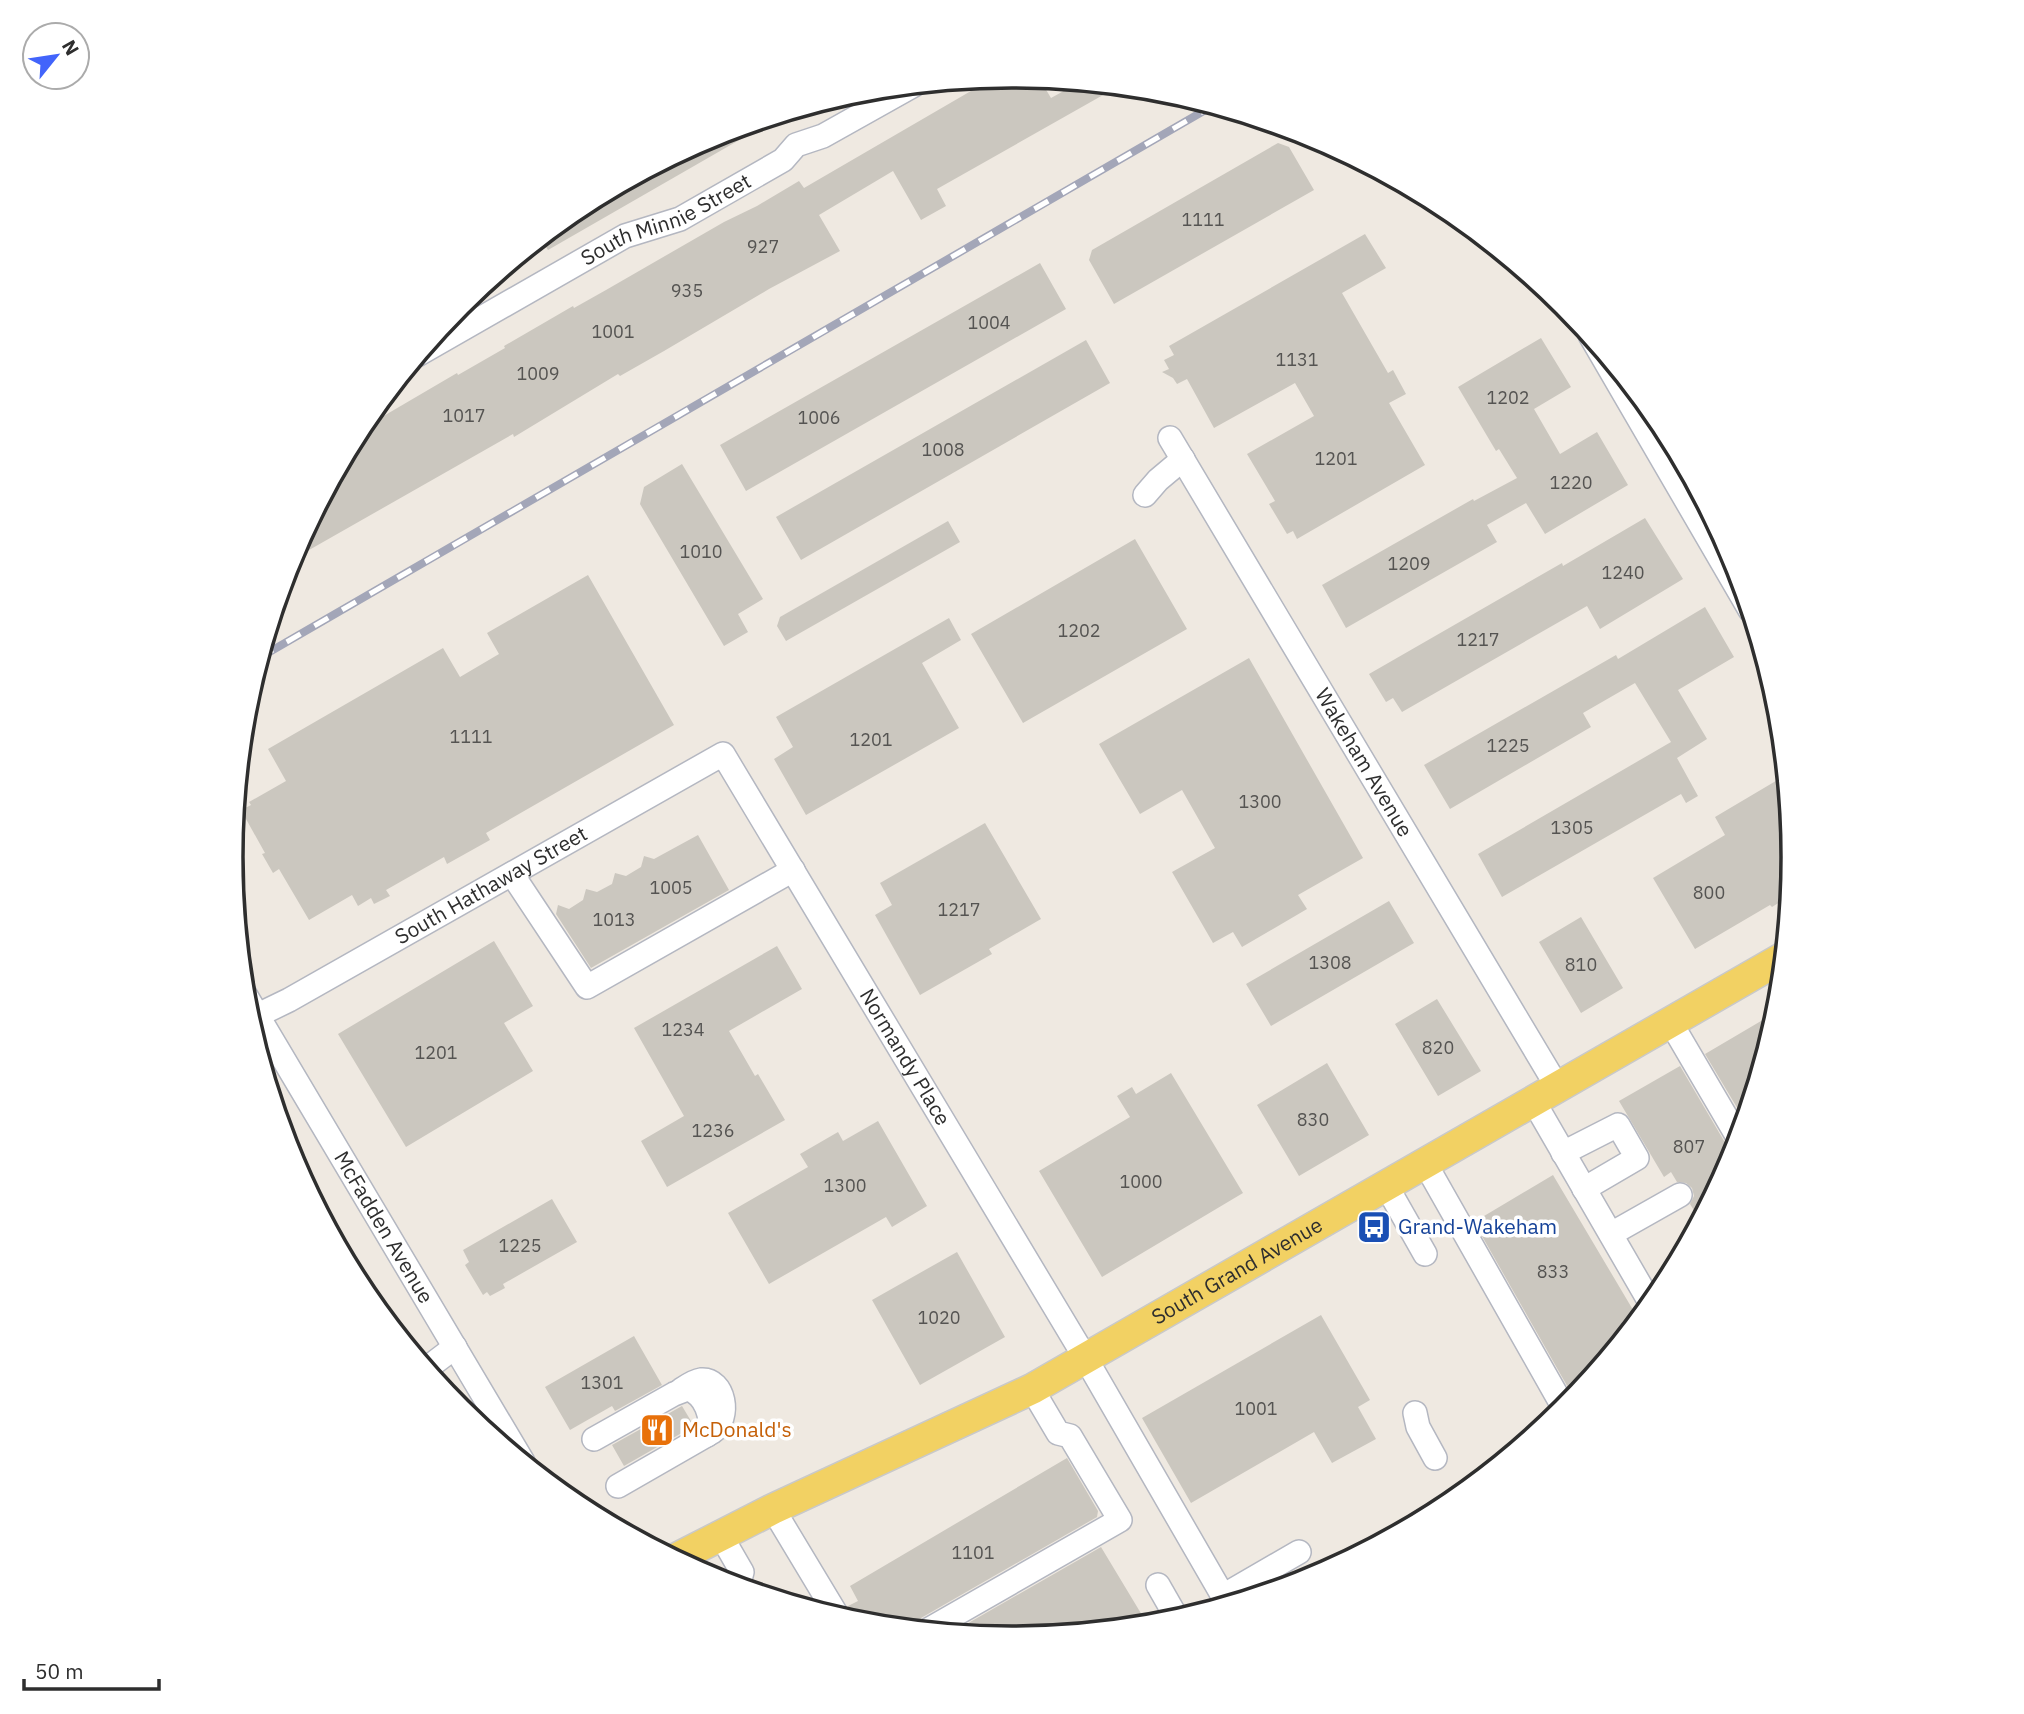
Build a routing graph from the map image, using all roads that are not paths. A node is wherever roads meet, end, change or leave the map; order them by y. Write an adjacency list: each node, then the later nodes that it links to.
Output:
1 (892, 97): 2 (street, South Minnie Street)
2 (442, 341)
3 (1620, 386): 7 (street)
4 (1170, 438): 5 (street, Wakeham Avenue)
5 (1183, 459): 6 (street); 15 (street, Wakeham Avenue)
6 (1144, 495)
7 (1724, 565)
8 (723, 754): 9 (street, Normandy Place); 10 (street, South Hathaway Street)
9 (793, 870): 10 (street); 26 (street, Normandy Place)
10 (512, 874): 12 (street, South Hathaway Street)
11 (1774, 963): 13 (main road, South Grand Avenue)
12 (259, 1014)
13 (1671, 1023): 15 (main road, South Grand Avenue); 16 (street)
14 (264, 1035): 25 (street, McFadden Avenue)
15 (1546, 1095): 17 (street, Wakeham Avenue); 18 (main road, South Grand Avenue)
16 (1732, 1127)
17 (1563, 1153): 20 (street, Wakeham Avenue); 20 (street)
18 (1426, 1165): 19 (main road, South Grand Avenue); 29 (street)
19 (1387, 1187): 23 (street); 26 (main road, South Grand Avenue)
20 (1584, 1189): 22 (street, Wakeham Avenue)
21 (1680, 1195): 22 (street)
22 (1611, 1234): 24 (street, Wakeham Avenue)
23 (1425, 1254)
24 (1645, 1294)
25 (455, 1347): 27 (street); 32 (street, McFadden Avenue)
26 (1086, 1359): 28 (main road, South Grand Avenue); 37 (street, Normandy Place)
27 (433, 1364)
28 (1032, 1389): 35 (main road, South Grand Avenue); 43 (street)
29 (1558, 1398)
30 (1415, 1413): 33 (street)
31 (594, 1439): 34 (street)
32 (510, 1440)
33 (1435, 1458)
34 (618, 1486)
35 (773, 1509): 36 (main road, South Grand Avenue); 41 (street)
36 (720, 1534): 38 (main road, South Grand Avenue); 39 (street)
37 (1299, 1552)
38 (686, 1553)
39 (741, 1577)
40 (1158, 1585): 42 (street)
41 (830, 1604)
42 (1172, 1609)
43 (940, 1623)

